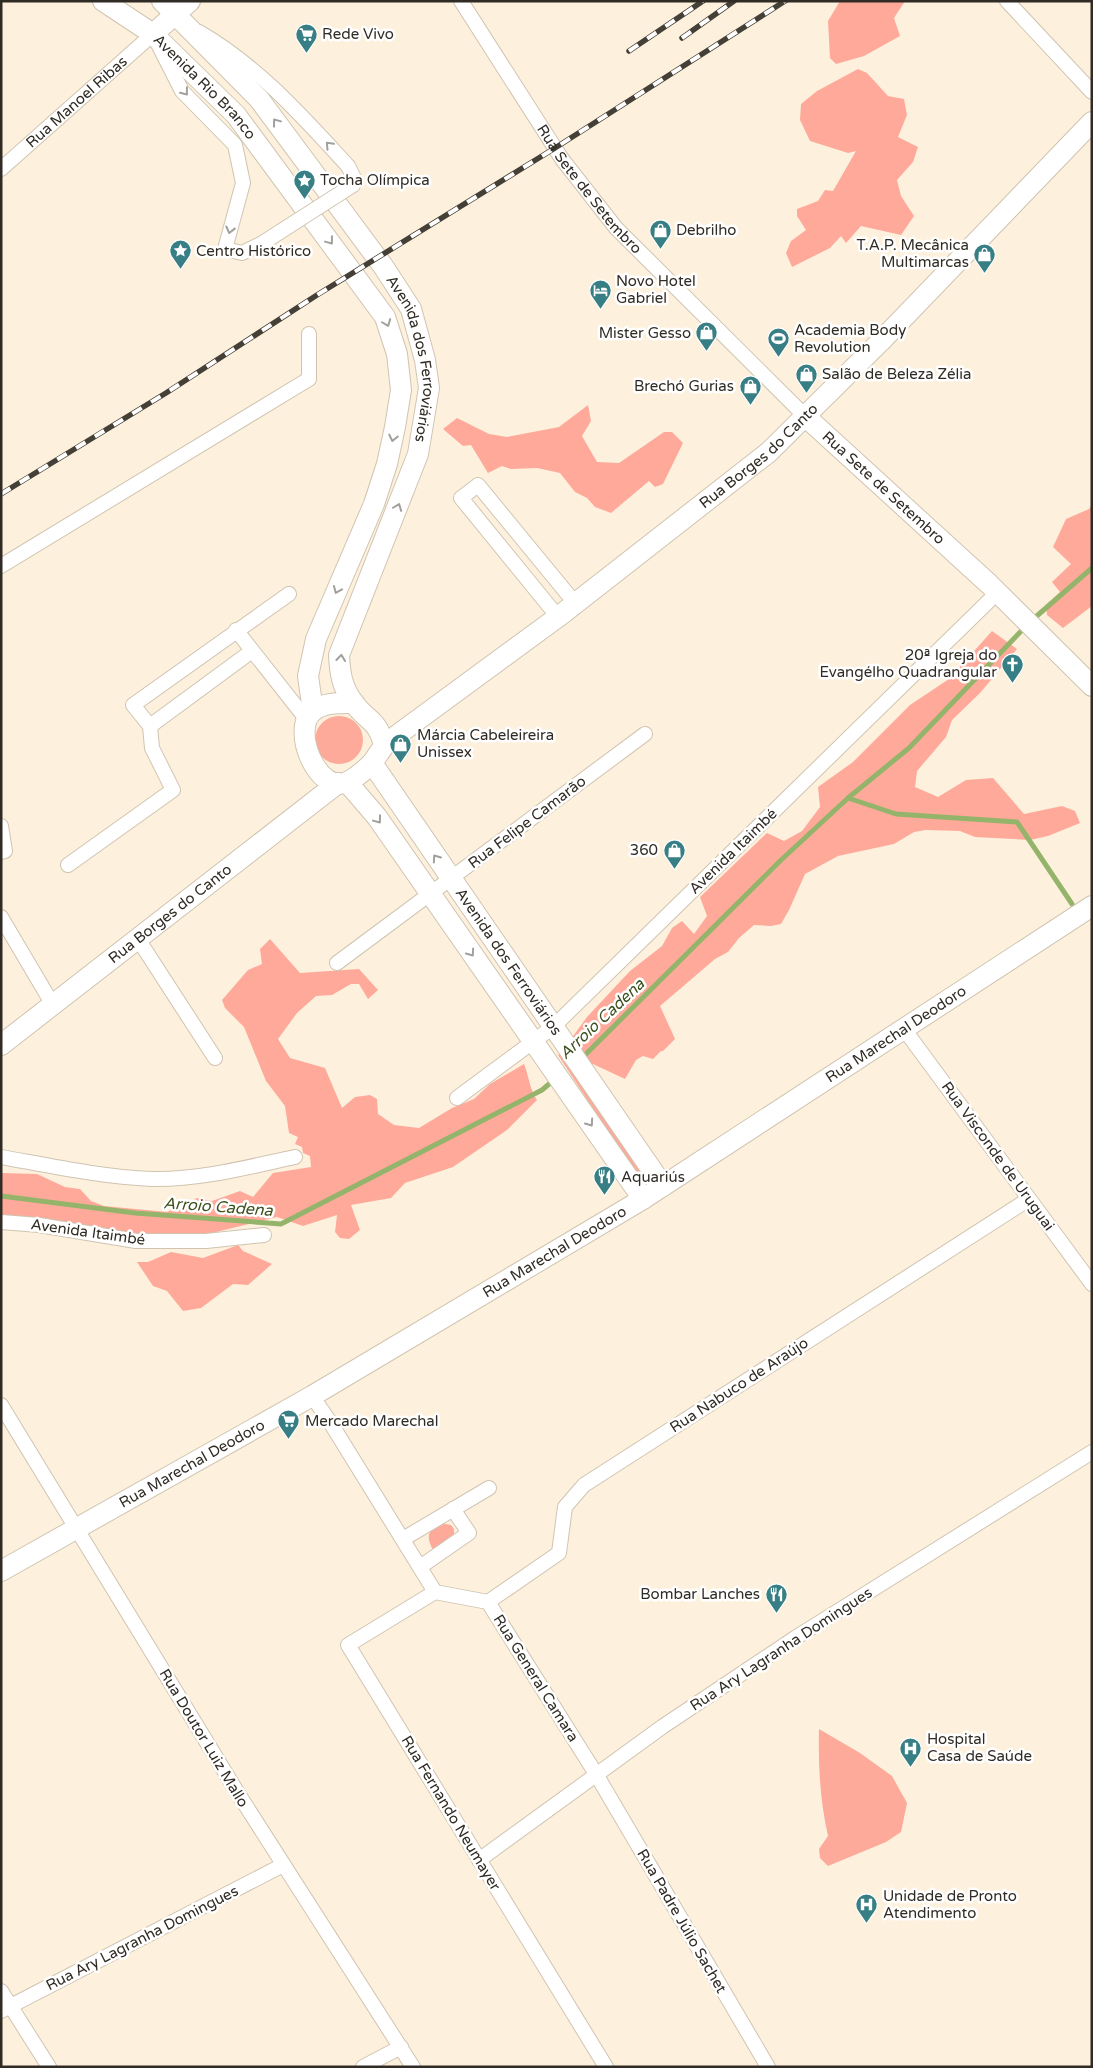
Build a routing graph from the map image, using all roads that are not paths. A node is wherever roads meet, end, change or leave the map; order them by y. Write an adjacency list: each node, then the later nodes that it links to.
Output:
1 (103, 1): 5 (street, Avenida Rio Branco)
2 (461, 1): 12 (street, Rua Sete de Setembro)
3 (1007, 1): 6 (street)
4 (178, 10): 5 (street); 5 (street, one-way to 4, bridge); 9 (street, Avenida Rio Branco, one-way to 4)
5 (153, 34): 8 (street, Rua Manoel Ribas); 10 (street, Avenida Rio Branco)
6 (1092, 92)
7 (1092, 122): 12 (street, Rua Borges do Canto)
8 (1, 169)
9 (314, 173): 21 (street, Avenida dos Ferroviários, one-way to 9)
10 (290, 188): 22 (street, Avenida dos Ferroviários, one-way to 22)
11 (309, 334): 13 (street)
12 (806, 417): 14 (street, Rua Sete de Setembro); 16 (street, Rua Borges do Canto)
13 (1, 566)
14 (998, 592): 20 (street, Rua Sete de Setembro); 38 (street, Avenida Itaimbé)
15 (289, 594): 18 (street)
16 (575, 603): 17 (street, Rua Borges do Canto); 17 (street)
17 (558, 616): 25 (street, Rua Borges do Canto)
18 (236, 630): 19 (street); 23 (street)
19 (252, 651): 22 (street); 23 (street)
20 (1092, 686)
21 (354, 703): 22 (street); 25 (street, Avenida dos Ferroviários)
22 (310, 715): 27 (street, Avenida dos Ferroviários)
23 (150, 726): 30 (street)
24 (645, 734): 31 (street, Rua Felipe Camarão)
25 (384, 746): 26 (street)
26 (372, 763): 27 (street); 31 (street, Avenida dos Ferroviários, one-way to 26)
27 (343, 783): 32 (street, Avenida dos Ferroviários, one-way to 32); 35 (street, Rua Borges do Canto)
28 (1, 826): 29 (street)
29 (1, 852)
30 (68, 865)
31 (451, 878): 32 (street, Rua Felipe Camarão); 38 (street, Avenida dos Ferroviários)
32 (430, 894): 36 (street, Rua Felipe Camarão); 40 (street, Avenida dos Ferroviários, one-way to 40)
33 (1092, 906): 39 (street, Rua Marechal Deodoro)
34 (1, 917): 37 (street)
35 (138, 939): 37 (street, Rua Borges do Canto); 42 (street)
36 (337, 963)
37 (53, 1005): 41 (street, Rua Borges do Canto)
38 (553, 1027): 40 (street, Avenida Itaimbé); 46 (street, Avenida dos Ferroviários)
39 (904, 1029): 46 (street, Rua Marechal Deodoro); 48 (street, Rua Visconde de Uruguai)
40 (533, 1041): 43 (street, Avenida Itaimbé); 47 (street, Avenida dos Ferroviários, one-way to 47)
41 (1, 1045)
42 (215, 1058)
43 (457, 1098)
44 (1, 1157): 45 (street)
45 (295, 1157)
46 (663, 1186): 47 (street, Rua Marechal Deodoro)
47 (643, 1199): 52 (street, Rua Marechal Deodoro)
48 (1029, 1199): 51 (street, Rua Visconde de Uruguai); 62 (street, Rua Nabuco de Araújo)
49 (1, 1222): 50 (street, Avenida Itaimbé)
50 (264, 1235)
51 (1092, 1284)
52 (312, 1396): 57 (street, Rua Marechal Deodoro); 58 (street)
53 (1, 1405): 57 (street, Rua Doutor Luiz Mallo)
54 (1092, 1452): 63 (street, Rua Ary Lagranha Domingues)
55 (489, 1488): 56 (street)
56 (453, 1509): 58 (street); 59 (street)
57 (76, 1528): 60 (street, Rua Marechal Deodoro); 65 (street, Rua Doutor Luiz Mallo)
58 (403, 1539): 59 (street)
59 (420, 1567): 61 (street)
60 (1, 1571)
61 (435, 1592): 62 (street, Rua General Camara); 64 (street, Rua Fernando Neumayer)
62 (488, 1602): 63 (street, Rua General Camara)
63 (596, 1774): 64 (street, Rua Ary Lagranha Domingues); 73 (street, Rua Padre Júlio Sachet)
64 (479, 1860): 72 (street, Rua Fernando Neumayer)
65 (283, 1865): 67 (street, Rua Ary Lagranha Domingues); 68 (street, Rua Doutor Luiz Mallo)
66 (1, 1991): 67 (street)
67 (6, 2008): 69 (street)
68 (401, 2047): 70 (street); 71 (street, Rua Doutor Luiz Mallo)
69 (49, 2067)
70 (363, 2067)
71 (412, 2067)
72 (606, 2067)
73 (768, 2067)

